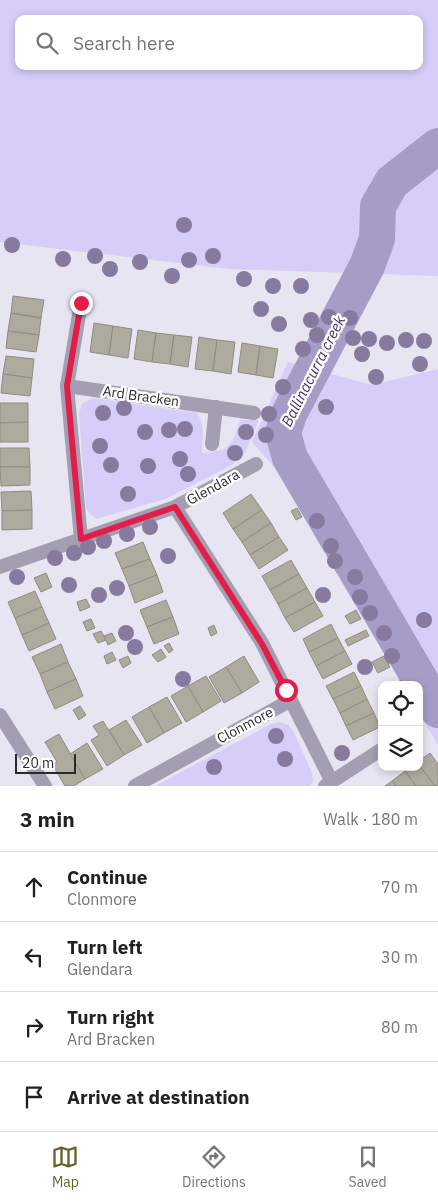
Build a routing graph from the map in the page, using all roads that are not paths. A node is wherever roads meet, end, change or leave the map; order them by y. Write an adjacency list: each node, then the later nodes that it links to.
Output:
1 (81, 303): 2 (street)
2 (67, 386): 3 (street, Ard Bracken); 8 (street)
3 (216, 407): 4 (street, Ard Bracken); 5 (street)
4 (254, 413)
5 (212, 444)
6 (256, 464): 7 (street, Glendara)
7 (175, 507): 8 (street, Glendara); 10 (street)
8 (81, 539): 9 (street, Glendara)
9 (0, 567)
10 (291, 700): 13 (street); 15 (street, Clonmore)
11 (0, 714): 14 (street)
12 (378, 752): 13 (street)
13 (328, 784)
14 (45, 786)
15 (135, 786)

